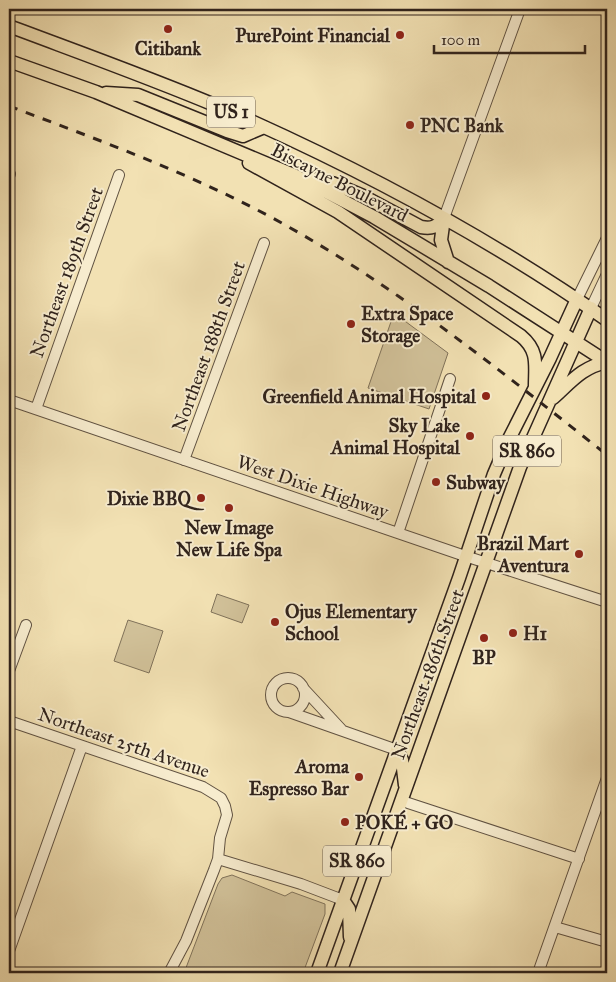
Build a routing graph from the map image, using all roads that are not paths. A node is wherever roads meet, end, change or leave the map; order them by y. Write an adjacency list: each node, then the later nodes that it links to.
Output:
1 (520, 9): 9 (street)
2 (9, 26): 5 (main road, Biscayne Boulevard / US 1)
3 (9, 61): 4 (main road, Biscayne Boulevard / US 1)
4 (96, 92): 5 (main road); 6 (main road, Biscayne Boulevard / US 1)
5 (264, 127): 9 (main road, Biscayne Boulevard / US 1)
6 (220, 143): 8 (main road, Biscayne Boulevard / US 1); 21 (main road)
7 (119, 175): 24 (street, Northeast 189th Street)
8 (296, 176): 9 (main road); 12 (main road, Biscayne Boulevard / US 1)
9 (444, 218): 12 (main road); 14 (main road, Biscayne Boulevard / US 1)
10 (607, 238): 14 (street)
11 (264, 243): 25 (street, Northeast 188th Street)
12 (448, 262): 17 (main road, Biscayne Boulevard / US 1)
13 (607, 274): 15 (street)
14 (577, 299): 15 (main road, Biscayne Boulevard / US 1); 17 (main road, Northeast 186th Street / SR 860)
15 (591, 308): 16 (main road, Biscayne Boulevard / US 1); 18 (main road, Northeast 186th Street / SR 860)
16 (607, 320)
17 (562, 333): 18 (main road, Biscayne Boulevard / US 1); 21 (main road, Northeast 186th Street / SR 860)
18 (575, 341): 19 (main road, Biscayne Boulevard / US 1); 23 (main road, Northeast 186th Street / SR 860)
19 (607, 362): 23 (main road)
20 (450, 379): 26 (street)
21 (534, 390): 27 (main road, Northeast 186th Street / SR 860)
22 (9, 400): 24 (street, West Dixie Highway)
23 (549, 402): 28 (main road, Northeast 186th Street / SR 860)
24 (36, 409): 25 (street, West Dixie Highway)
25 (184, 460): 26 (street, West Dixie Highway)
26 (398, 533): 27 (street, West Dixie Highway)
27 (466, 556): 28 (street, West Dixie Highway); 37 (main road, Northeast 186th Street / SR 860)
28 (486, 562): 29 (street, West Dixie Highway); 39 (main road, Northeast 186th Street / SR 860)
29 (607, 602)
30 (26, 625): 31 (street)
31 (9, 671)
32 (303, 687): 33 (street); 33 (street); 35 (street)
33 (289, 712): 35 (street)
34 (9, 721): 36 (street, Northeast 25th Avenue)
35 (342, 729): 37 (street)
36 (82, 746): 40 (street, Northeast 25th Avenue); 46 (street)
37 (397, 750): 39 (main road); 42 (main road, Northeast 186th Street / SR 860)
38 (607, 778): 41 (street)
39 (403, 796): 41 (street); 45 (main road, Northeast 186th Street / SR 860)
40 (218, 859): 42 (street); 47 (street)
41 (579, 859): 43 (street)
42 (343, 900): 45 (main road); 48 (main road, Northeast 186th Street / SR 860)
43 (555, 927): 44 (street); 50 (street)
44 (607, 942)
45 (350, 944): 49 (main road, Northeast 186th Street / SR 860)
46 (9, 951)
47 (169, 973)
48 (317, 973)
49 (340, 973)
50 (538, 973)

